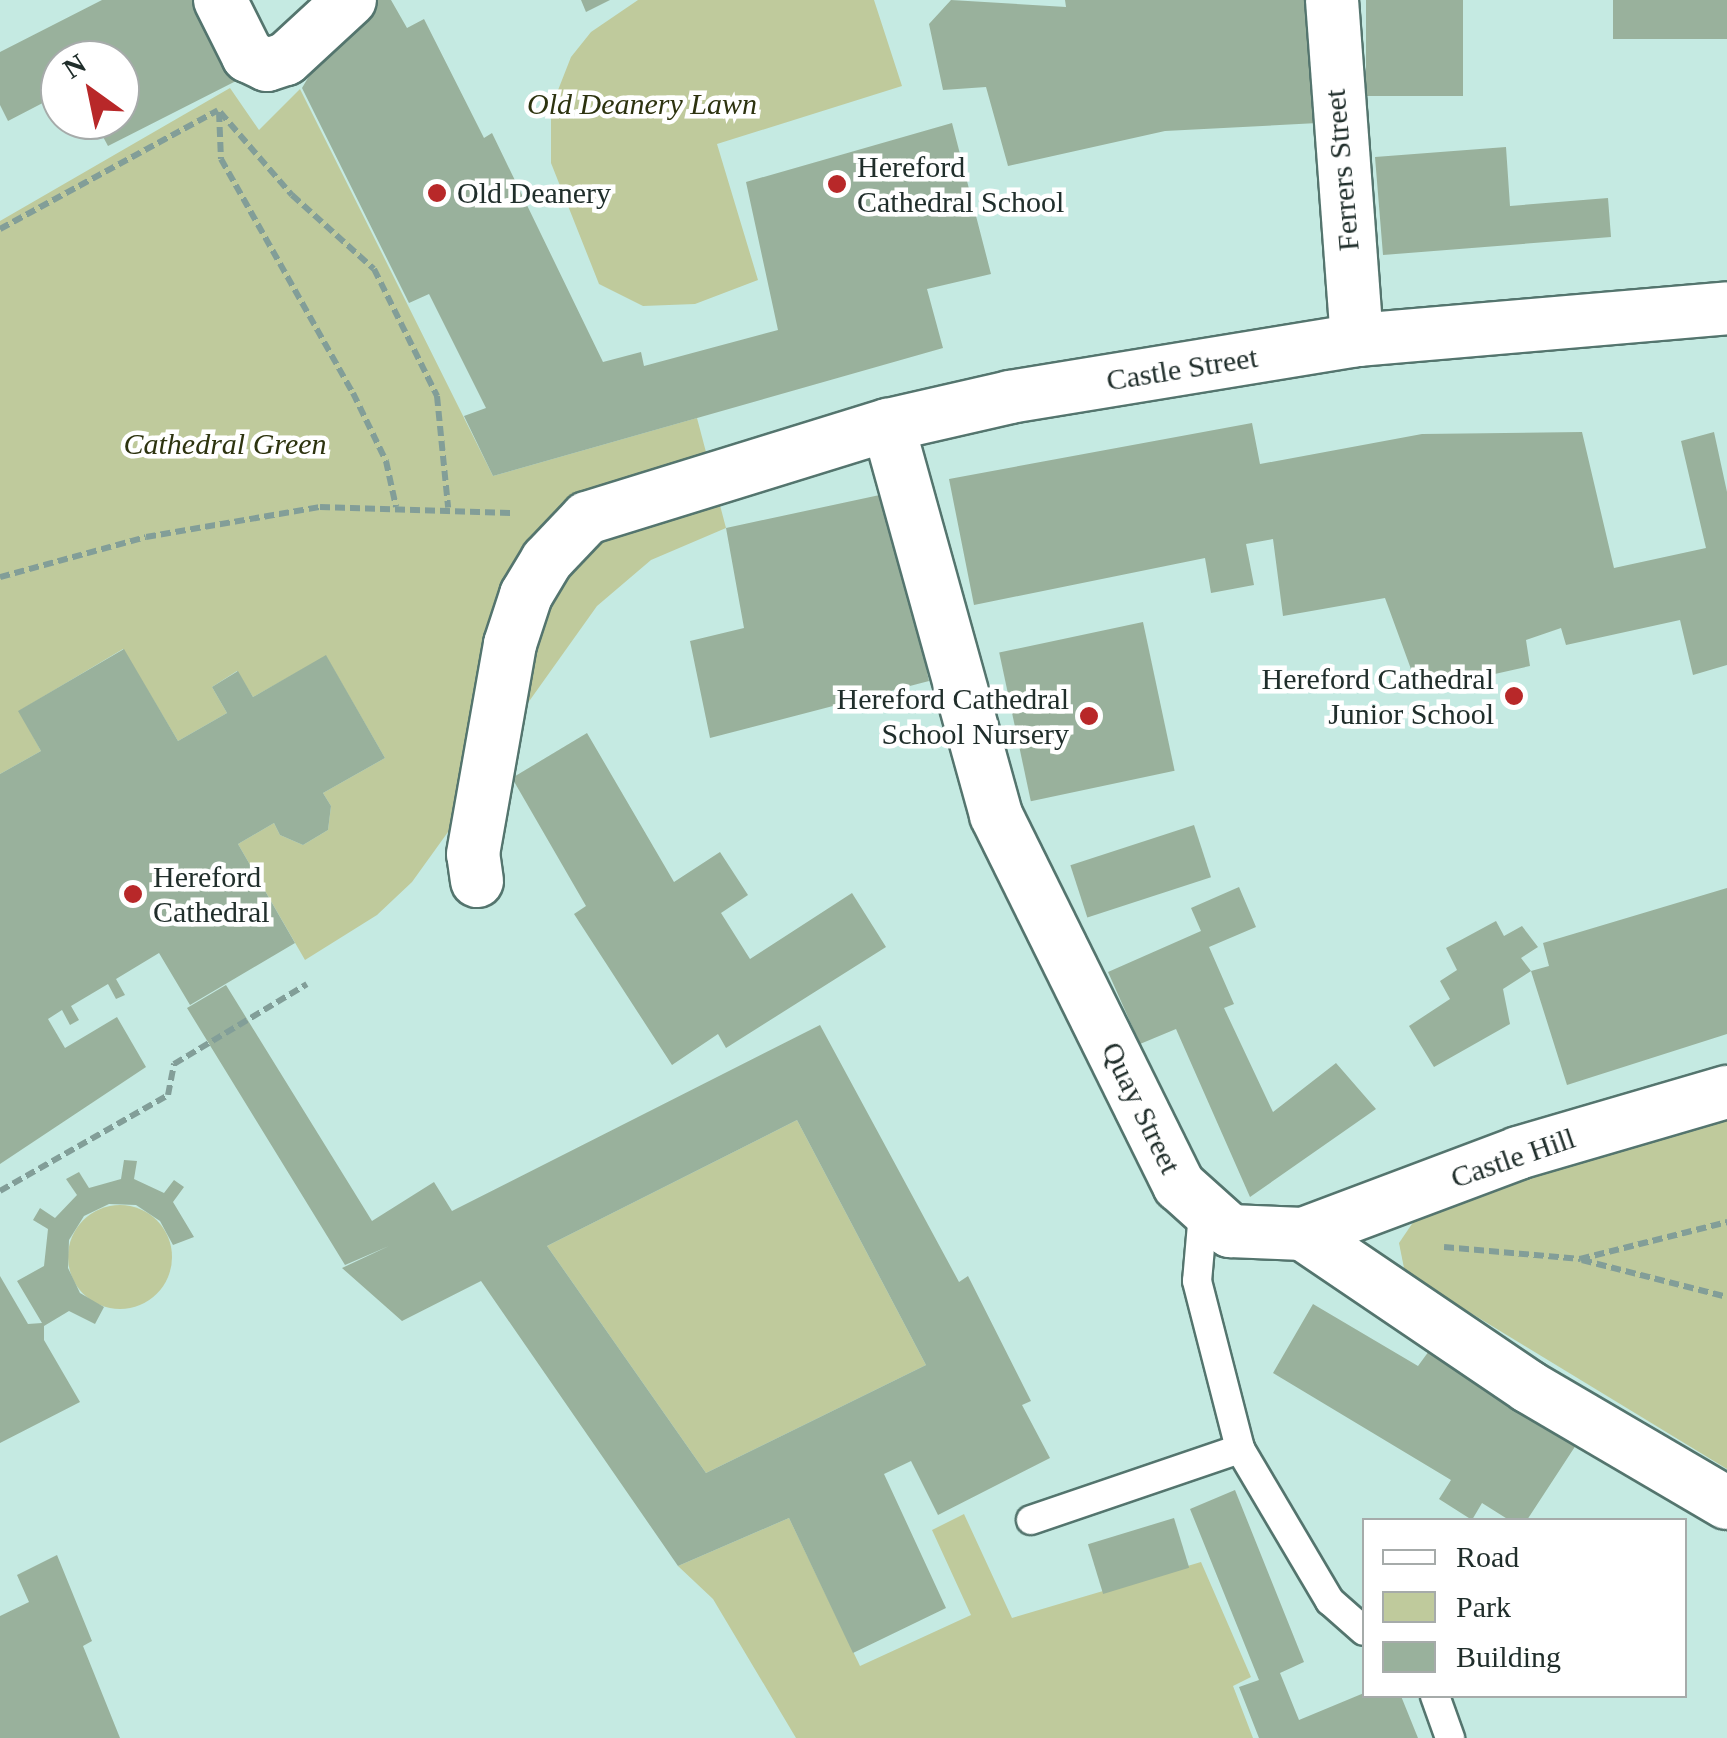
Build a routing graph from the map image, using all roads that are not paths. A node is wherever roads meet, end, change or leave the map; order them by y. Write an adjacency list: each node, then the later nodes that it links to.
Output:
1 (220, 0): 2 (street)
2 (350, 0)
3 (1332, 0): 5 (street, Ferrers Street)
4 (1727, 308): 5 (street, Castle Street)
5 (1356, 340): 6 (street, Castle Street)
6 (888, 425): 7 (street, Castle Street); 9 (street, Quay Street)
7 (478, 881)
8 (1727, 1092): 10 (street, Castle Hill)
9 (1203, 1213): 10 (street); 11 (lane)
10 (1303, 1234): 12 (street)
11 (1240, 1449): 13 (lane); 14 (lane)
12 (1727, 1503)
13 (1031, 1520)
14 (1362, 1629)
15 (1436, 1698): 16 (lane)
16 (1450, 1738)

